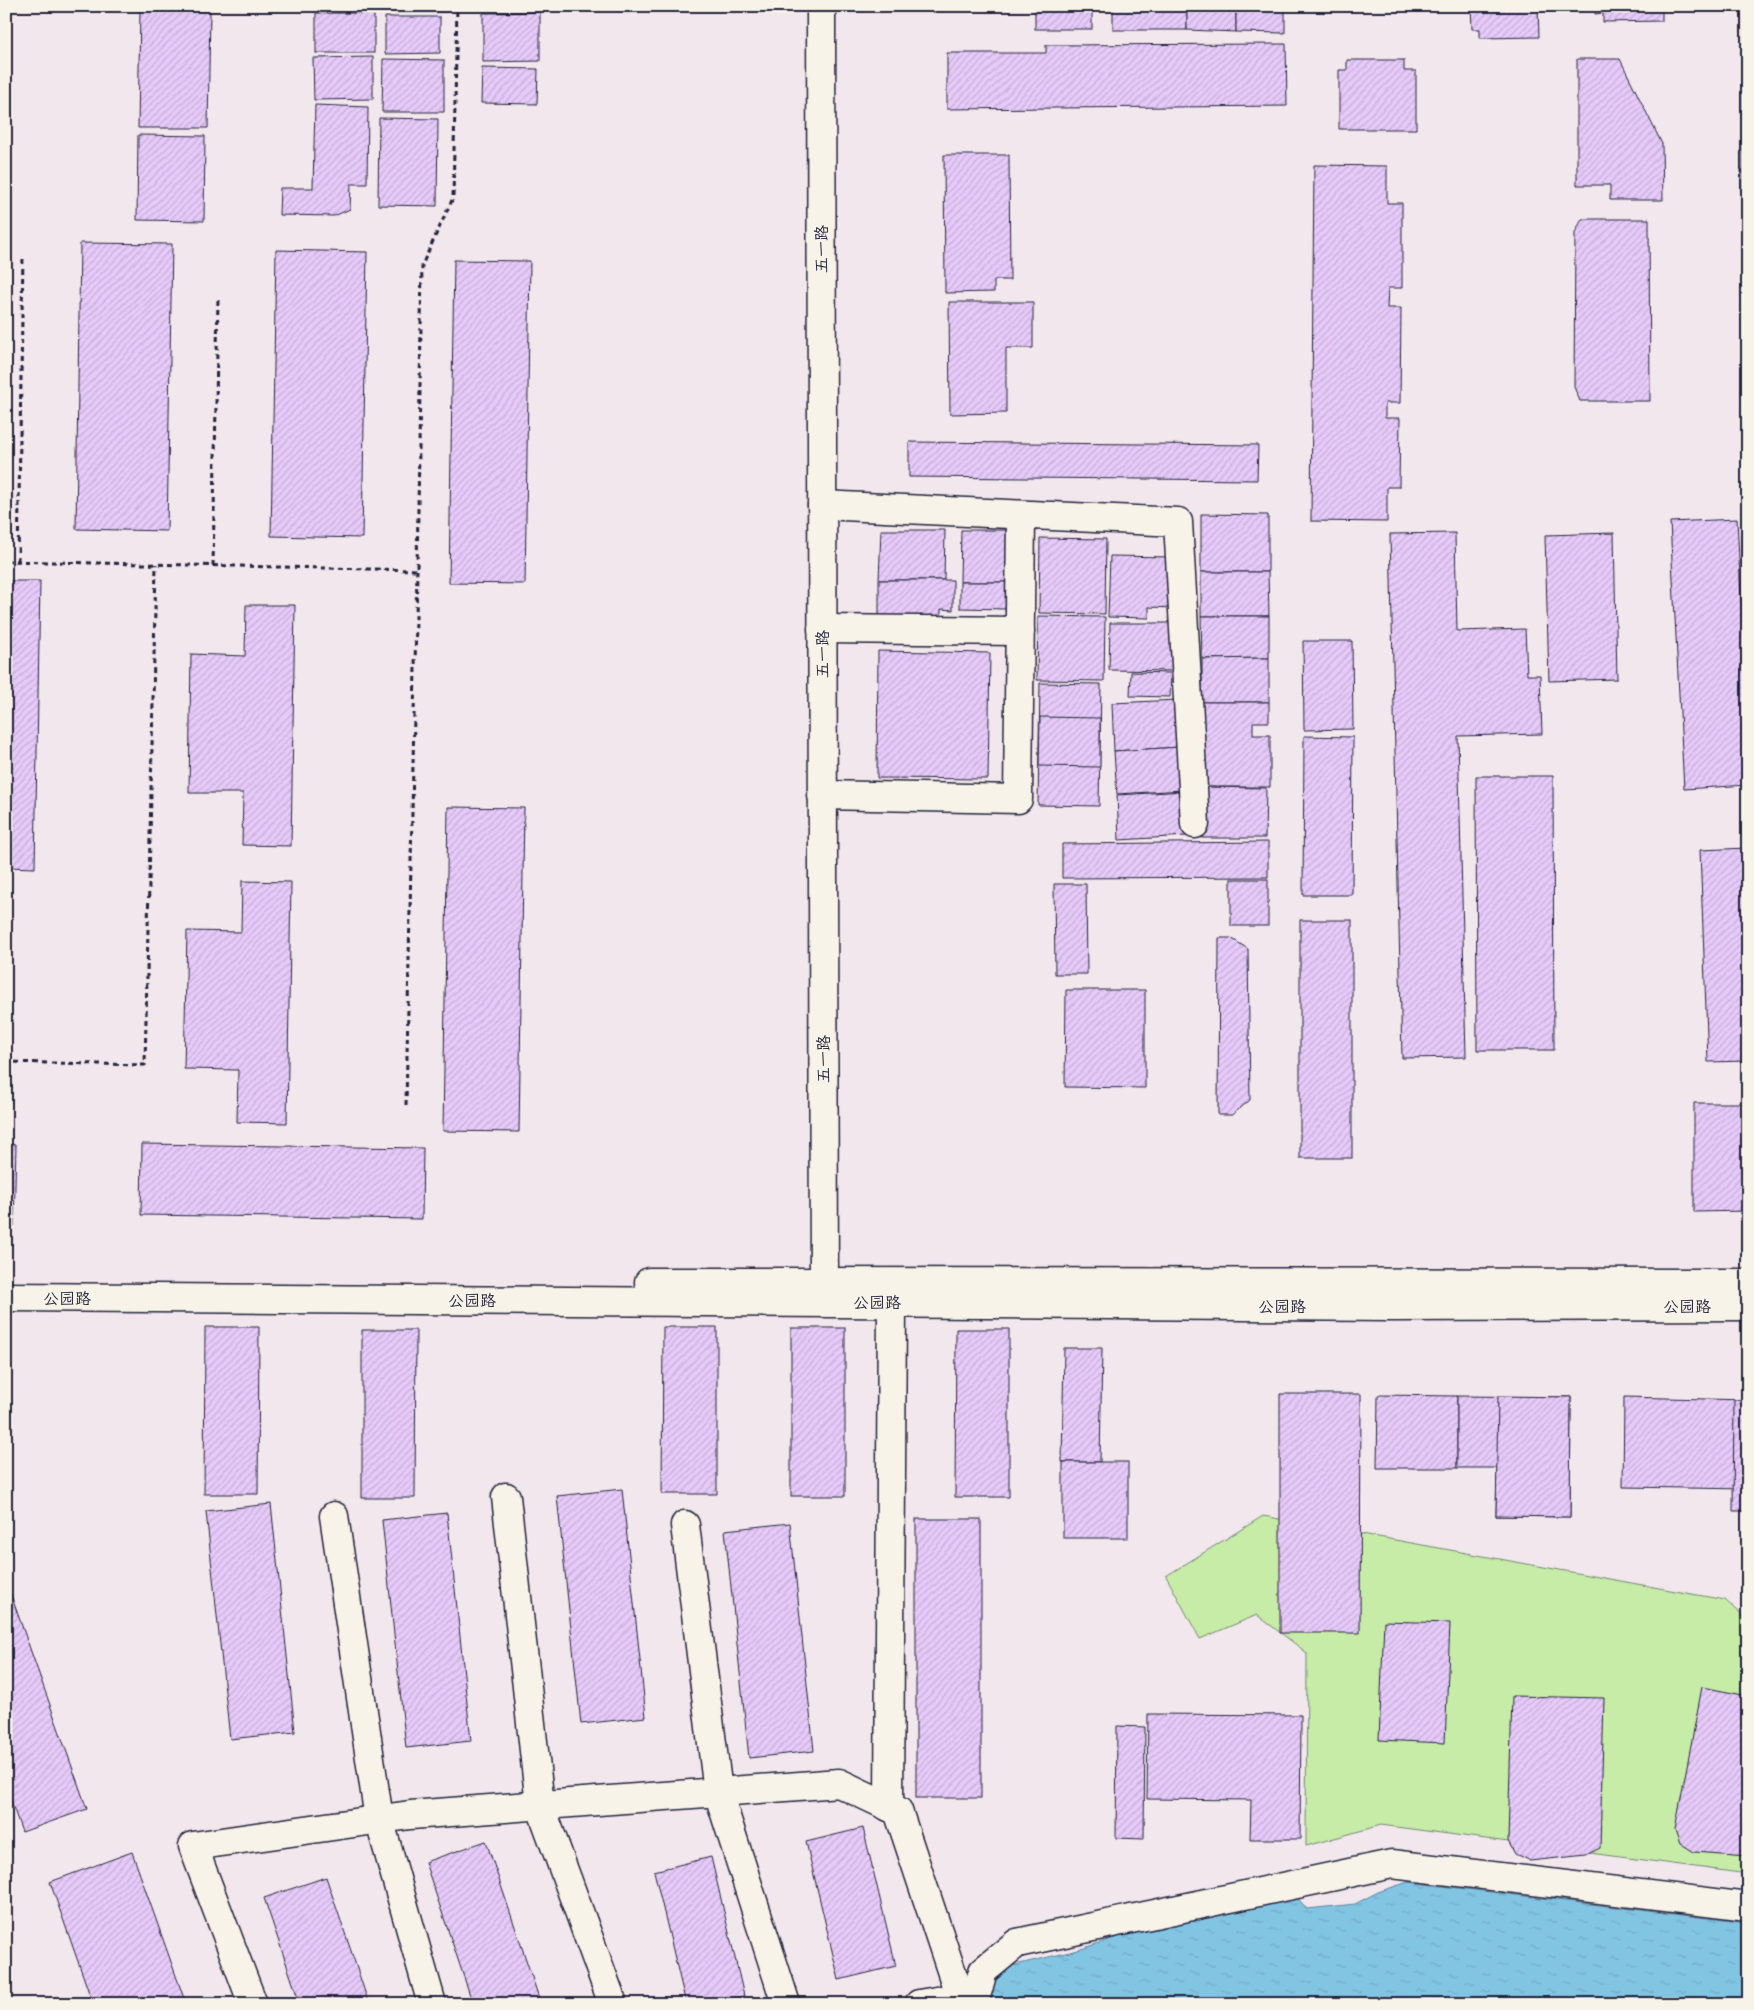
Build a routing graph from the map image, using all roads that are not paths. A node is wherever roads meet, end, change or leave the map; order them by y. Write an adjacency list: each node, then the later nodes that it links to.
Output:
1 (821, 6): 2 (street, 五一路)
2 (822, 505): 3 (street); 4 (street, 五一路)
3 (1021, 515): 5 (street); 7 (street)
4 (822, 629): 5 (street); 6 (street, 五一路)
5 (1020, 631): 6 (street)
6 (822, 795): 10 (street, 五一路)
7 (1195, 824)
8 (6, 1281): 10 (street)
9 (1748, 1283): 10 (street)
10 (824, 1292): 11 (street, 公园路); 12 (street, 公园路)
11 (6, 1297)
12 (892, 1302): 13 (street, 公园路); 19 (street)
13 (1748, 1306)
14 (506, 1497): 18 (street)
15 (334, 1516): 20 (street)
16 (685, 1525): 17 (street)
17 (718, 1792): 18 (street); 19 (street); 25 (street)
18 (540, 1805): 20 (street); 24 (street)
19 (889, 1807): 26 (street)
20 (379, 1819): 22 (street); 23 (street)
21 (1748, 1907): 27 (street)
22 (253, 2004)
23 (432, 2004)
24 (613, 2004)
25 (786, 2004)
26 (919, 2004)
27 (974, 2004)

